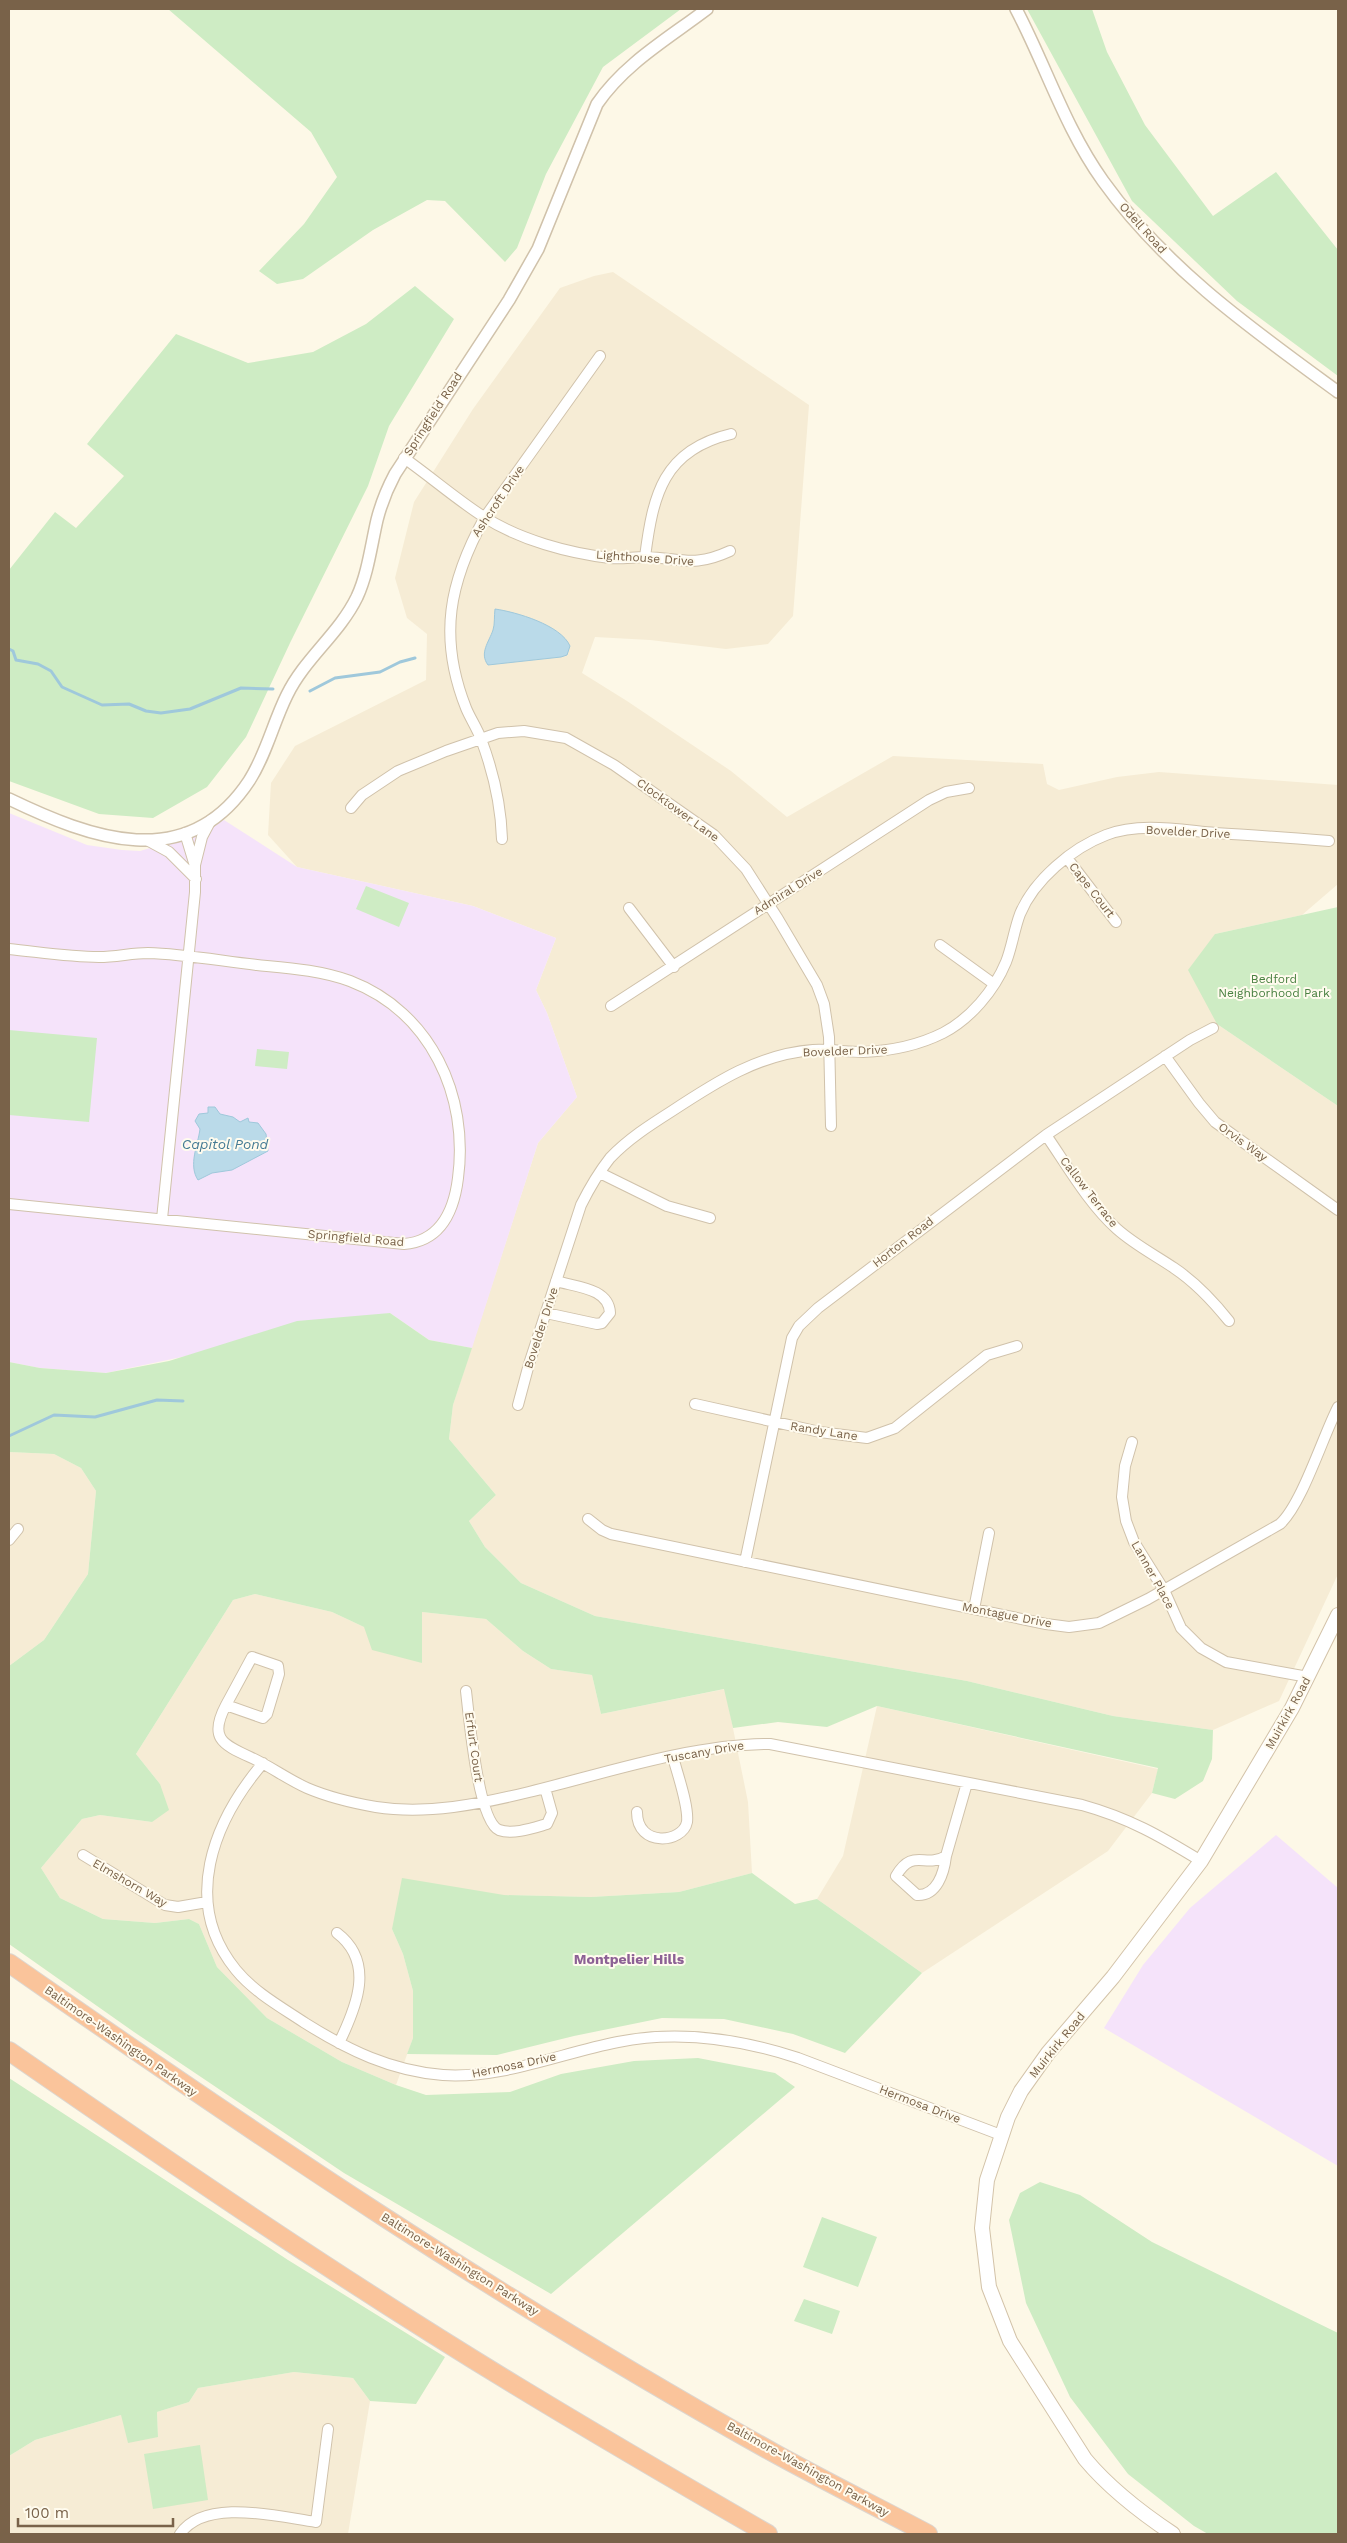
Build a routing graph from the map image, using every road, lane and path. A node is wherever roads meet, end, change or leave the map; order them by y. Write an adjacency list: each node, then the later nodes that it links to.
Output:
1 (707, 9): 6 (street, Springfield Road)
2 (1016, 9): 4 (street, Odell Road)
3 (600, 356): 7 (street, Ashcroft Drive)
4 (1338, 392)
5 (731, 434): 9 (street)
6 (404, 458): 7 (street, Lighthouse Drive); 14 (street, Springfield Road)
7 (485, 518): 9 (street, Lighthouse Drive); 10 (street, Ashcroft Drive)
8 (730, 551): 9 (street, Lighthouse Drive)
9 (645, 557)
10 (480, 738): 13 (street, Clocktower Lane); 17 (street, Ashcroft Drive); 22 (street, Clocktower Lane)
11 (969, 788): 22 (street, Admiral Drive)
12 (9, 799): 16 (street, Springfield Road)
13 (350, 808)
14 (211, 820): 15 (street, Springfield Road); 20 (street)
15 (185, 833): 16 (street, Springfield Road); 20 (street)
16 (147, 840): 21 (street)
17 (502, 840)
18 (1329, 841): 19 (street, Bovelder Drive)
19 (1067, 858): 24 (street, Cape Court); 29 (street, Bovelder Drive)
20 (195, 866): 21 (street)
21 (196, 880): 27 (street)
22 (768, 903): 28 (street, Admiral Drive); 32 (street, Clocktower Lane)
23 (629, 908): 28 (street)
24 (1116, 922)
25 (940, 945): 29 (street)
26 (9, 949): 27 (street, Springfield Road)
27 (188, 957): 40 (street); 40 (street, Springfield Road)
28 (674, 967): 30 (street, Admiral Drive)
29 (994, 984): 32 (street, Bovelder Drive)
30 (612, 1006)
31 (1213, 1028): 33 (street, Horton Road)
32 (829, 1050): 34 (street, Clocktower Lane); 36 (street, Bovelder Drive)
33 (1165, 1056): 35 (street, Horton Road); 38 (street, Orvis Way)
34 (831, 1126)
35 (1046, 1135): 43 (street, Callow Terrace); 48 (street, Horton Road)
36 (600, 1173): 39 (street); 41 (street, Bovelder Drive)
37 (9, 1204): 40 (street, Springfield Road)
38 (1338, 1210)
39 (710, 1218)
40 (162, 1220)
41 (556, 1281): 42 (street, Bovelder Drive); 42 (street)
42 (546, 1313): 46 (street, Bovelder Drive)
43 (1229, 1320)
44 (1017, 1346): 48 (street, Randy Lane)
45 (695, 1404): 48 (street, Randy Lane)
46 (518, 1405)
47 (1338, 1407): 55 (street, Montague Drive)
48 (774, 1423): 54 (street, Horton Road)
49 (1132, 1442): 55 (street, Lanner Place)
50 (588, 1519): 54 (street, Montague Drive)
51 (18, 1528): 53 (street)
52 (989, 1533): 56 (street)
53 (9, 1540)
54 (745, 1562): 56 (street, Montague Drive)
55 (1164, 1590): 56 (street, Montague Drive); 58 (street, Lanner Place)
56 (974, 1609)
57 (1338, 1615): 58 (main road, Muirkirk Road)
58 (1308, 1677): 69 (main road, Muirkirk Road)
59 (466, 1691): 65 (street, Erfurt Court)
60 (226, 1705): 60 (street); 62 (street, Tuscany Drive)
61 (673, 1757): 63 (street, Tuscany Drive); 64 (street, Tuscany Drive); 66 (street)
62 (263, 1763): 65 (street, Tuscany Drive); 70 (street, Hermosa Drive)
63 (967, 1783): 68 (street); 69 (street, Tuscany Drive)
64 (545, 1788): 65 (street, Tuscany Drive); 65 (street, Erfurt Court)
65 (482, 1804)
66 (637, 1812)
67 (83, 1855): 70 (street, Elmshorn Way)
68 (946, 1856): 68 (street)
69 (1201, 1861): 75 (main road, Muirkirk Road)
70 (207, 1902): 73 (street, Hermosa Drive)
71 (336, 1933): 73 (street)
72 (9, 1963): 79 (highway, Baltimore-Washington Parkway)
73 (339, 2043): 75 (street, Hermosa Drive)
74 (9, 2051): 78 (highway)
75 (1002, 2135): 80 (main road, Muirkirk Road)
76 (328, 2429): 77 (street)
77 (180, 2534)
78 (768, 2534)
79 (928, 2534)
80 (1173, 2534)

